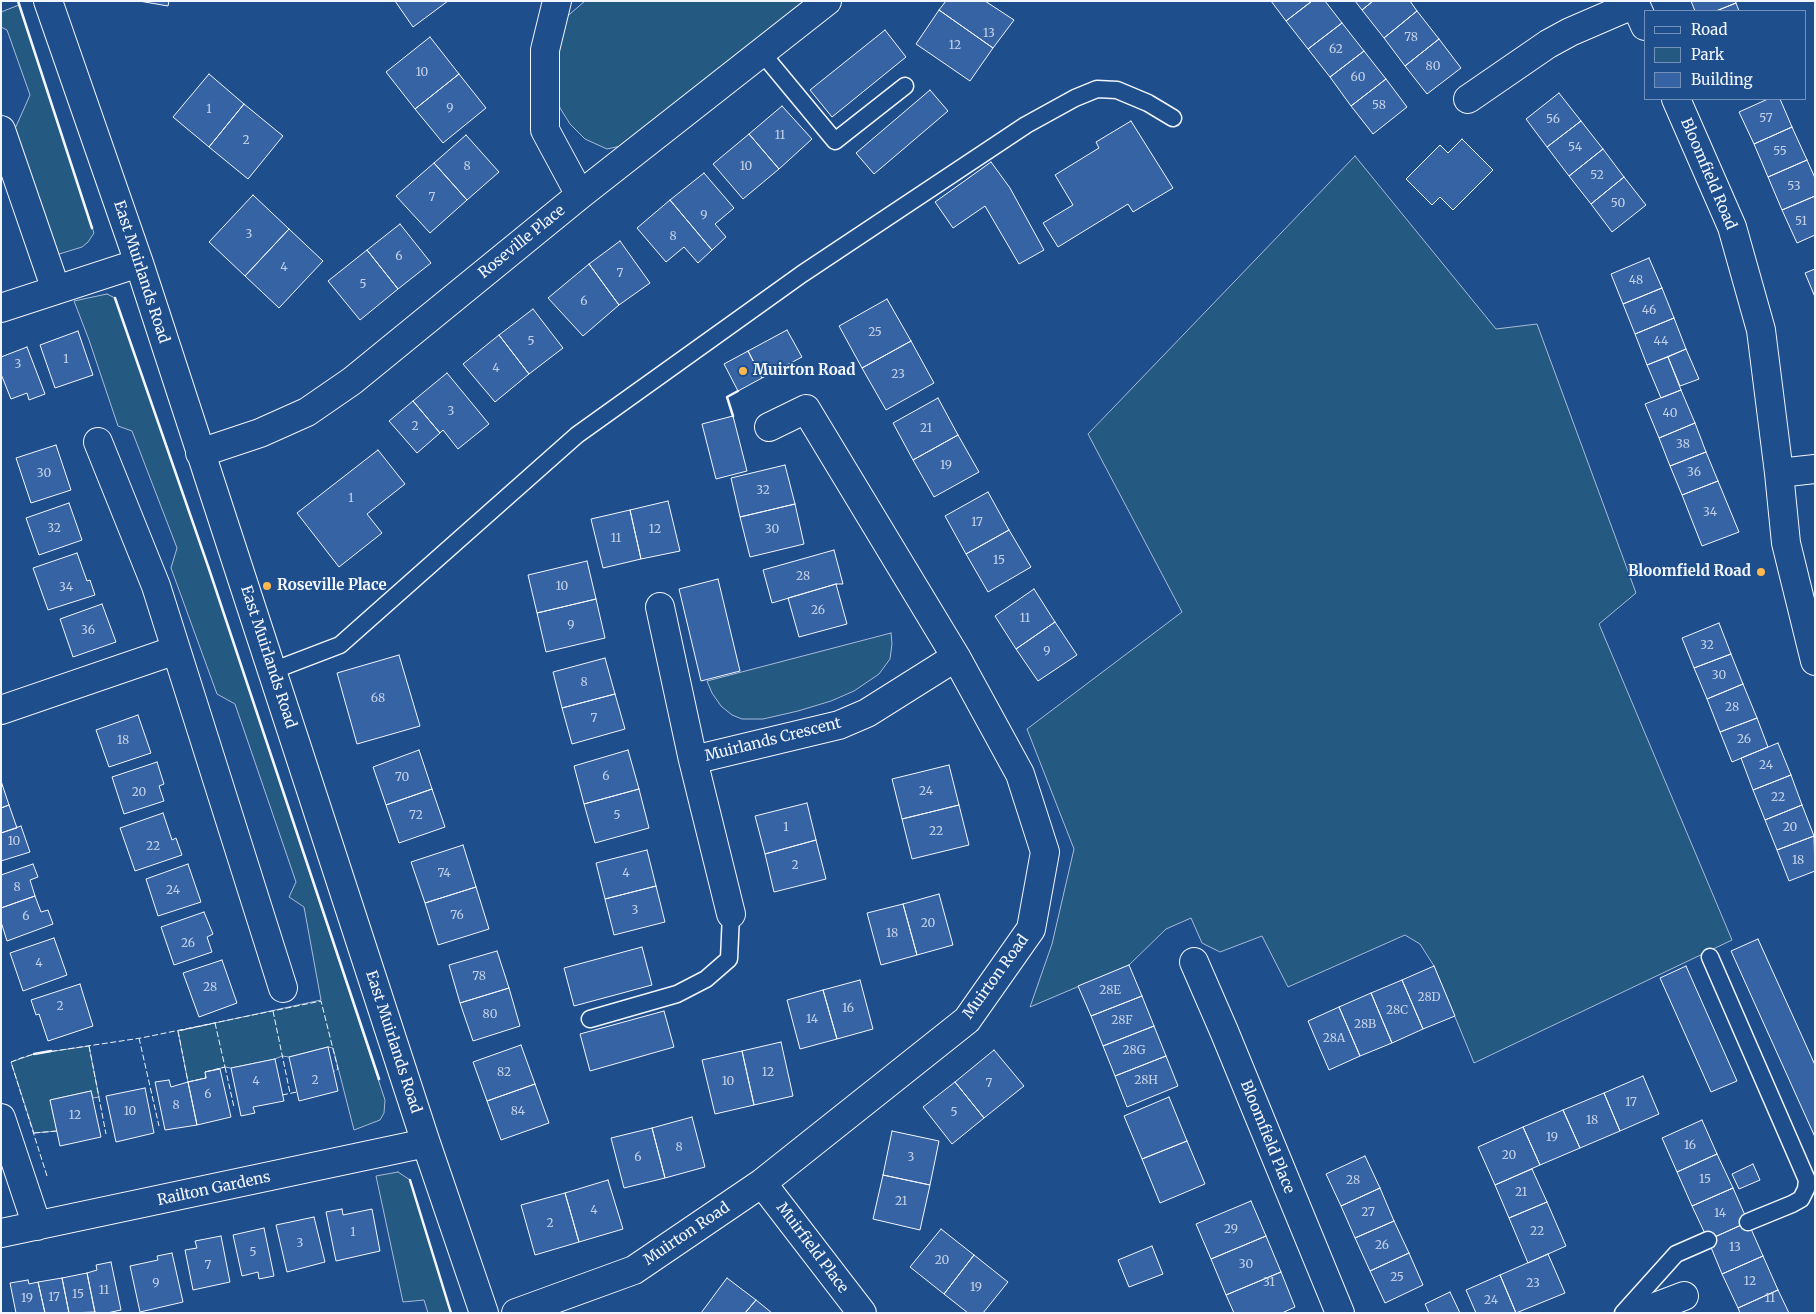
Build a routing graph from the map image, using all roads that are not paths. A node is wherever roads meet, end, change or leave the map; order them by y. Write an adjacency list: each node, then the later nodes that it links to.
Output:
1 (48, 1): 12 (street, East Muirlands Road)
2 (557, 1): 11 (street)
3 (827, 1): 5 (street, Roseville Place)
4 (1638, 10): 7 (street)
5 (762, 53): 6 (lane); 11 (street, Roseville Place)
6 (905, 86)
7 (1468, 99)
8 (1676, 100): 19 (street, Bloomfield Road)
9 (1173, 118): 24 (lane)
10 (1, 130): 13 (street)
11 (580, 195): 17 (street, Roseville Place)
12 (139, 263): 13 (street); 17 (street, East Muirlands Road)
13 (56, 290): 14 (street)
14 (1, 308)
15 (769, 427): 22 (street, Muirton Road)
16 (98, 442): 21 (street)
17 (200, 453): 24 (street, East Muirlands Road)
18 (1815, 470): 19 (street)
19 (1779, 473): 23 (street, Bloomfield Road)
20 (660, 607): 26 (street, Muirlands Crescent)
21 (176, 650): 25 (street); 30 (street)
22 (956, 657): 26 (street, Muirlands Crescent); 34 (street, Muirton Road)
23 (1815, 661)
24 (272, 671): 33 (street, East Muirlands Road)
25 (1, 710)
26 (693, 760): 27 (street, Muirlands Crescent)
27 (731, 914): 31 (lane)
28 (1710, 957): 35 (lane)
29 (1194, 962): 43 (street, Bloomfield Place)
30 (283, 988)
31 (590, 1019)
32 (1, 1118): 36 (street)
33 (426, 1143): 36 (street, Railton Gardens); 40 (street, East Muirlands Road)
34 (762, 1183): 41 (street, Muirton Road); 42 (street, Muirfield Place)
35 (1748, 1222)
36 (37, 1226): 37 (street, Railton Gardens)
37 (1, 1234)
38 (1708, 1240): 44 (lane)
39 (1684, 1296): 45 (street)
40 (484, 1313)
41 (516, 1313)
42 (862, 1313)
43 (1340, 1313)
44 (1622, 1313)
45 (1639, 1313)

